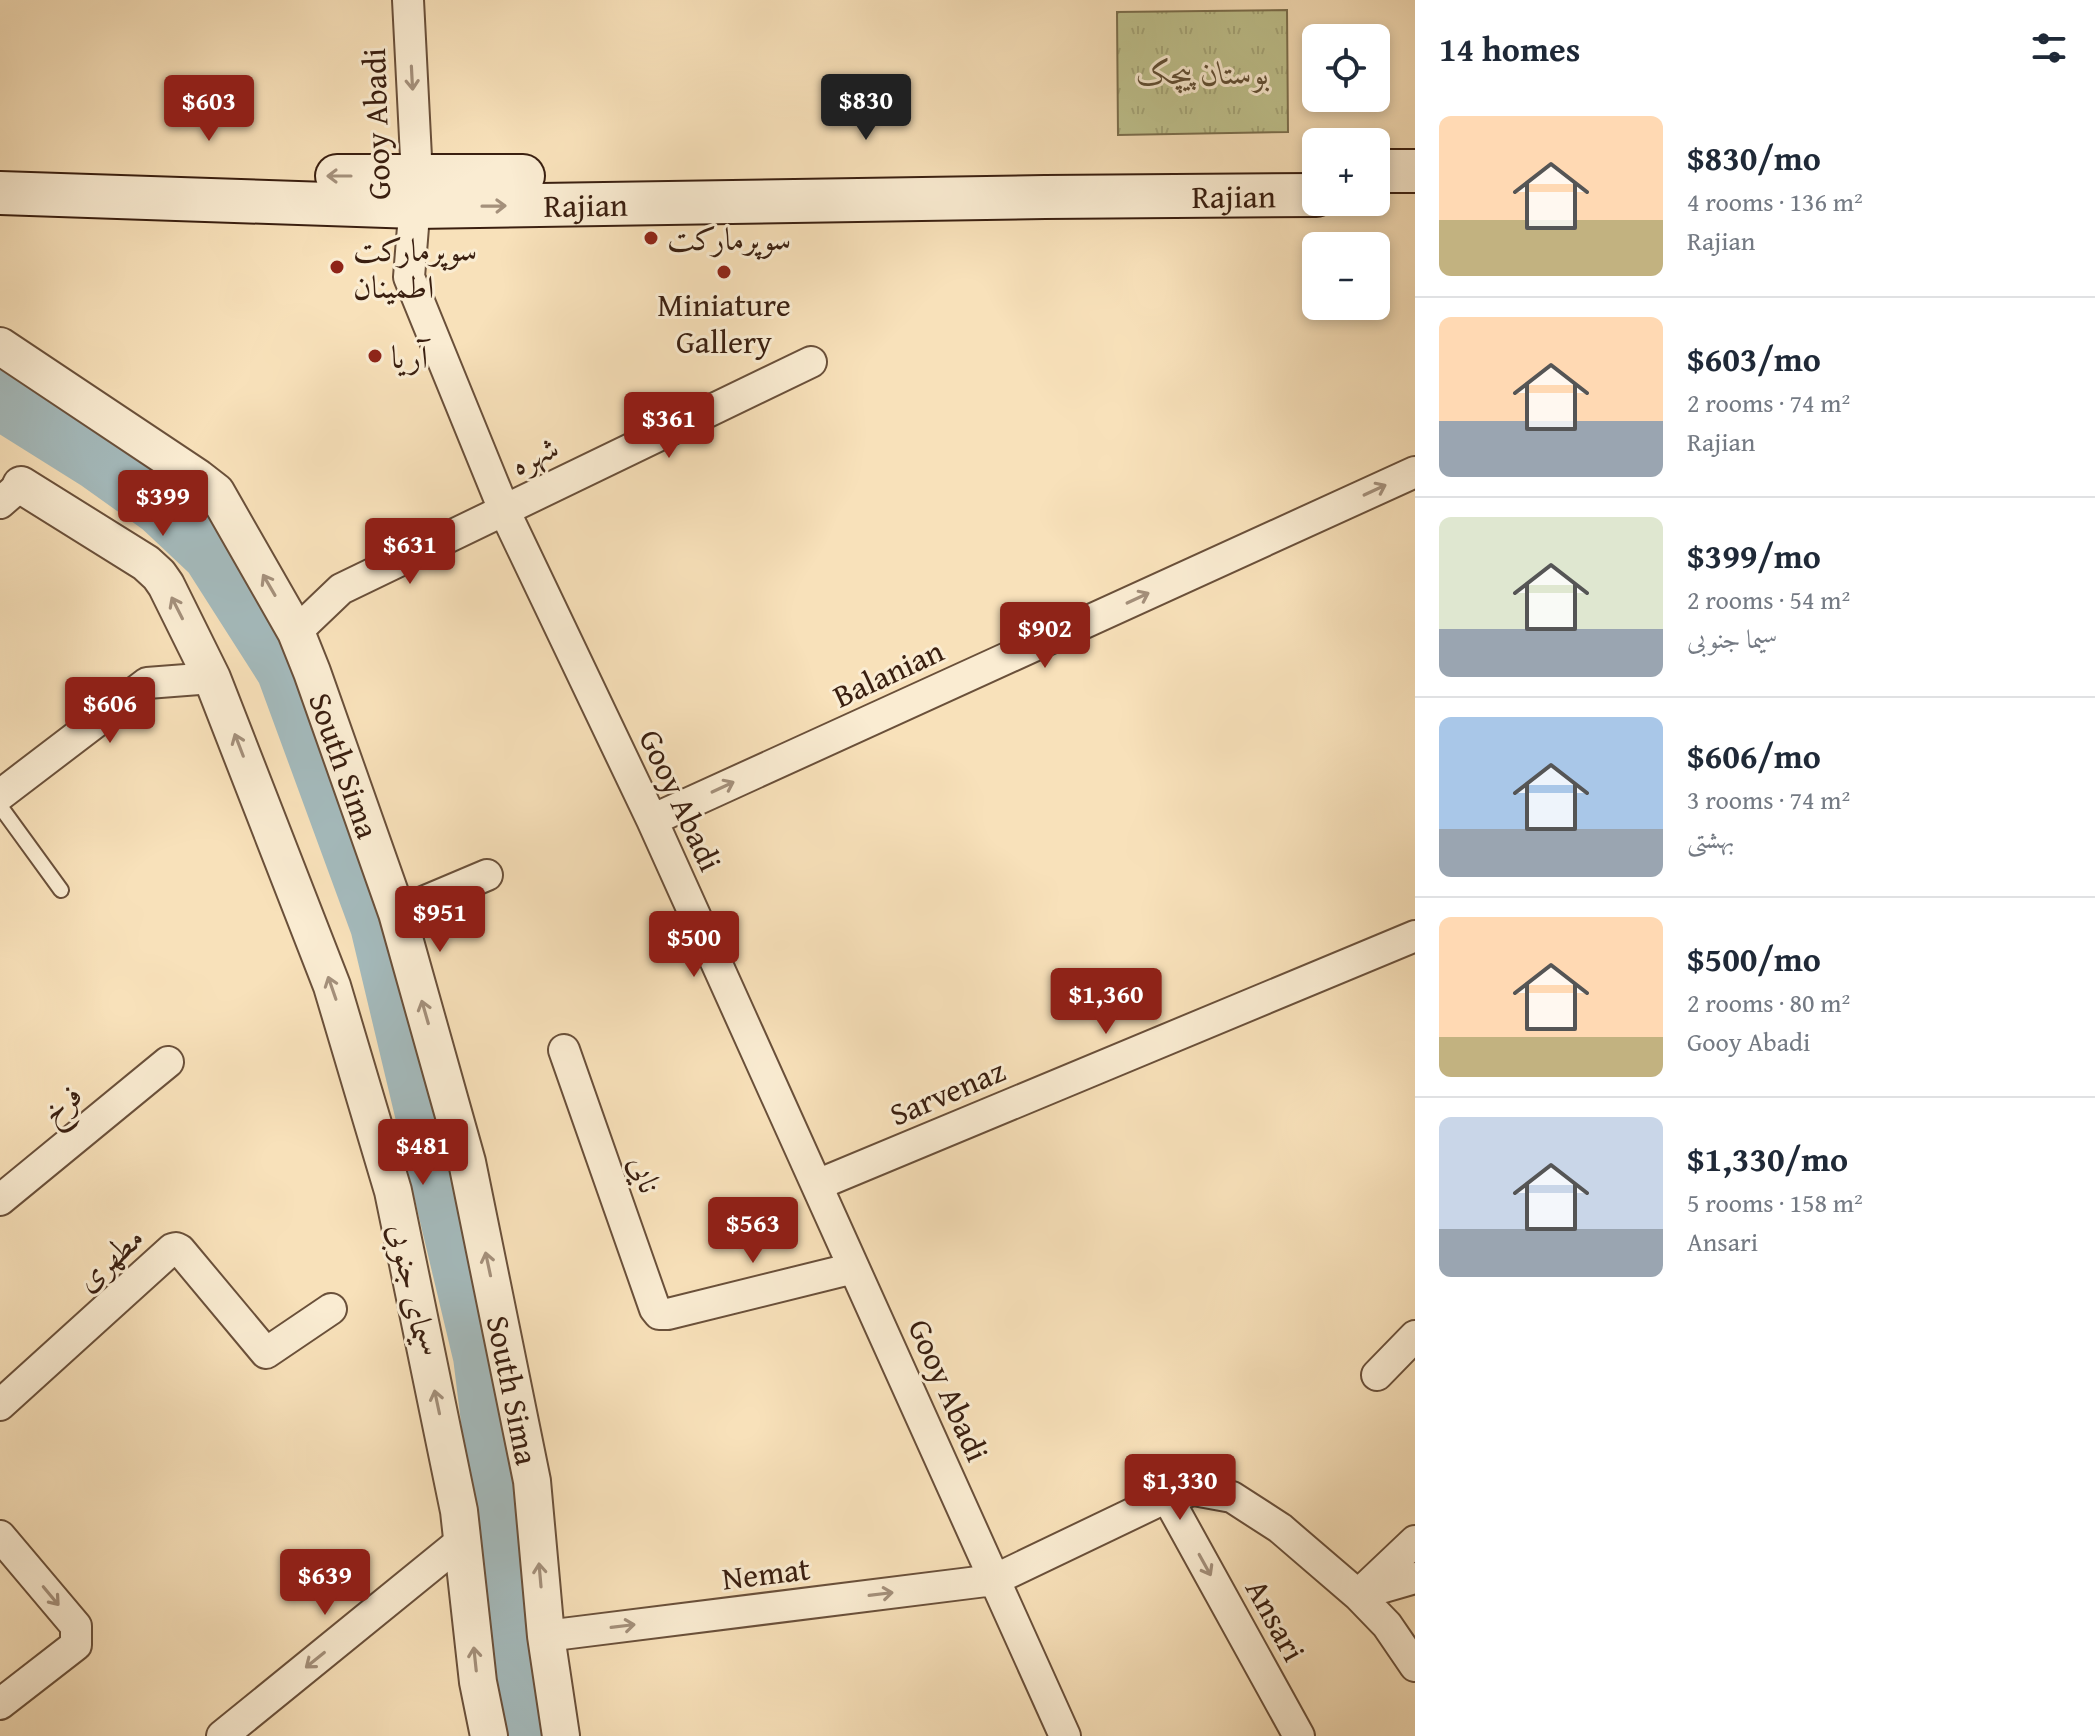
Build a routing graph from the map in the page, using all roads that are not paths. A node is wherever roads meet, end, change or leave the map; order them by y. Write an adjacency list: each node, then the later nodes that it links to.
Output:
1 (408, 0): 6 (street, Gooy Abadi, one-way to 6)
2 (1390, 171): 3 (main road)
3 (1415, 171)
4 (1302, 172): 6 (main road, Rajian)
5 (0, 174): 6 (main road, Rajian, one-way to 5)
6 (416, 192): 7 (main road, Rajian); 10 (main road, Rajian, one-way to 10); 15 (street, Gooy Abadi)
7 (0, 193)
8 (1390, 194): 9 (main road)
9 (1415, 194)
10 (1302, 195)
11 (0, 346): 16 (street, South Sima, one-way to 11)
12 (811, 362): 15 (street, شهره)
13 (1415, 472): 20 (street, Balanian, one-way to 13)
14 (10, 494): 17 (street, سیمای جنوبی, one-way to 14)
15 (504, 510): 16 (street, شهره); 20 (street, Gooy Abadi)
16 (296, 632): 23 (street, South Sima)
17 (212, 678): 18 (street); 36 (street, سیمای جنوبی, one-way to 17)
18 (0, 795)
19 (0, 806): 22 (lane)
20 (652, 820): 27 (street, Gooy Abadi)
21 (487, 875): 23 (street)
22 (61, 890)
23 (397, 913): 41 (street, South Sima, one-way to 23)
24 (1415, 936): 27 (street, Sarvenaz)
25 (564, 1050): 29 (street, نایی)
26 (168, 1062): 28 (street, فرخ)
27 (817, 1185): 29 (street, Gooy Abadi)
28 (0, 1200)
29 (854, 1268): 39 (street, Gooy Abadi)
30 (331, 1309): 33 (street, مطهری)
31 (1415, 1336): 32 (street)
32 (1377, 1375)
33 (0, 1405)
34 (1167, 1497): 39 (street, Nemat); 40 (street, Nemat); 48 (street, Ansari, one-way to 48)
35 (0, 1536): 43 (street, one-way to 43)
36 (463, 1540): 44 (street, one-way to 44); 45 (street, سیمای جنوبی, one-way to 36)
37 (1415, 1541): 40 (street)
38 (1415, 1578): 40 (street)
39 (994, 1580): 41 (street, Nemat, one-way to 39); 47 (street, Gooy Abadi)
40 (1358, 1595): 42 (street, Nemat)
41 (546, 1636): 46 (street, South Sima)
42 (1415, 1666)
43 (0, 1704)
44 (222, 1736)
45 (489, 1736)
46 (561, 1736)
47 (1065, 1736)
48 (1299, 1736)

